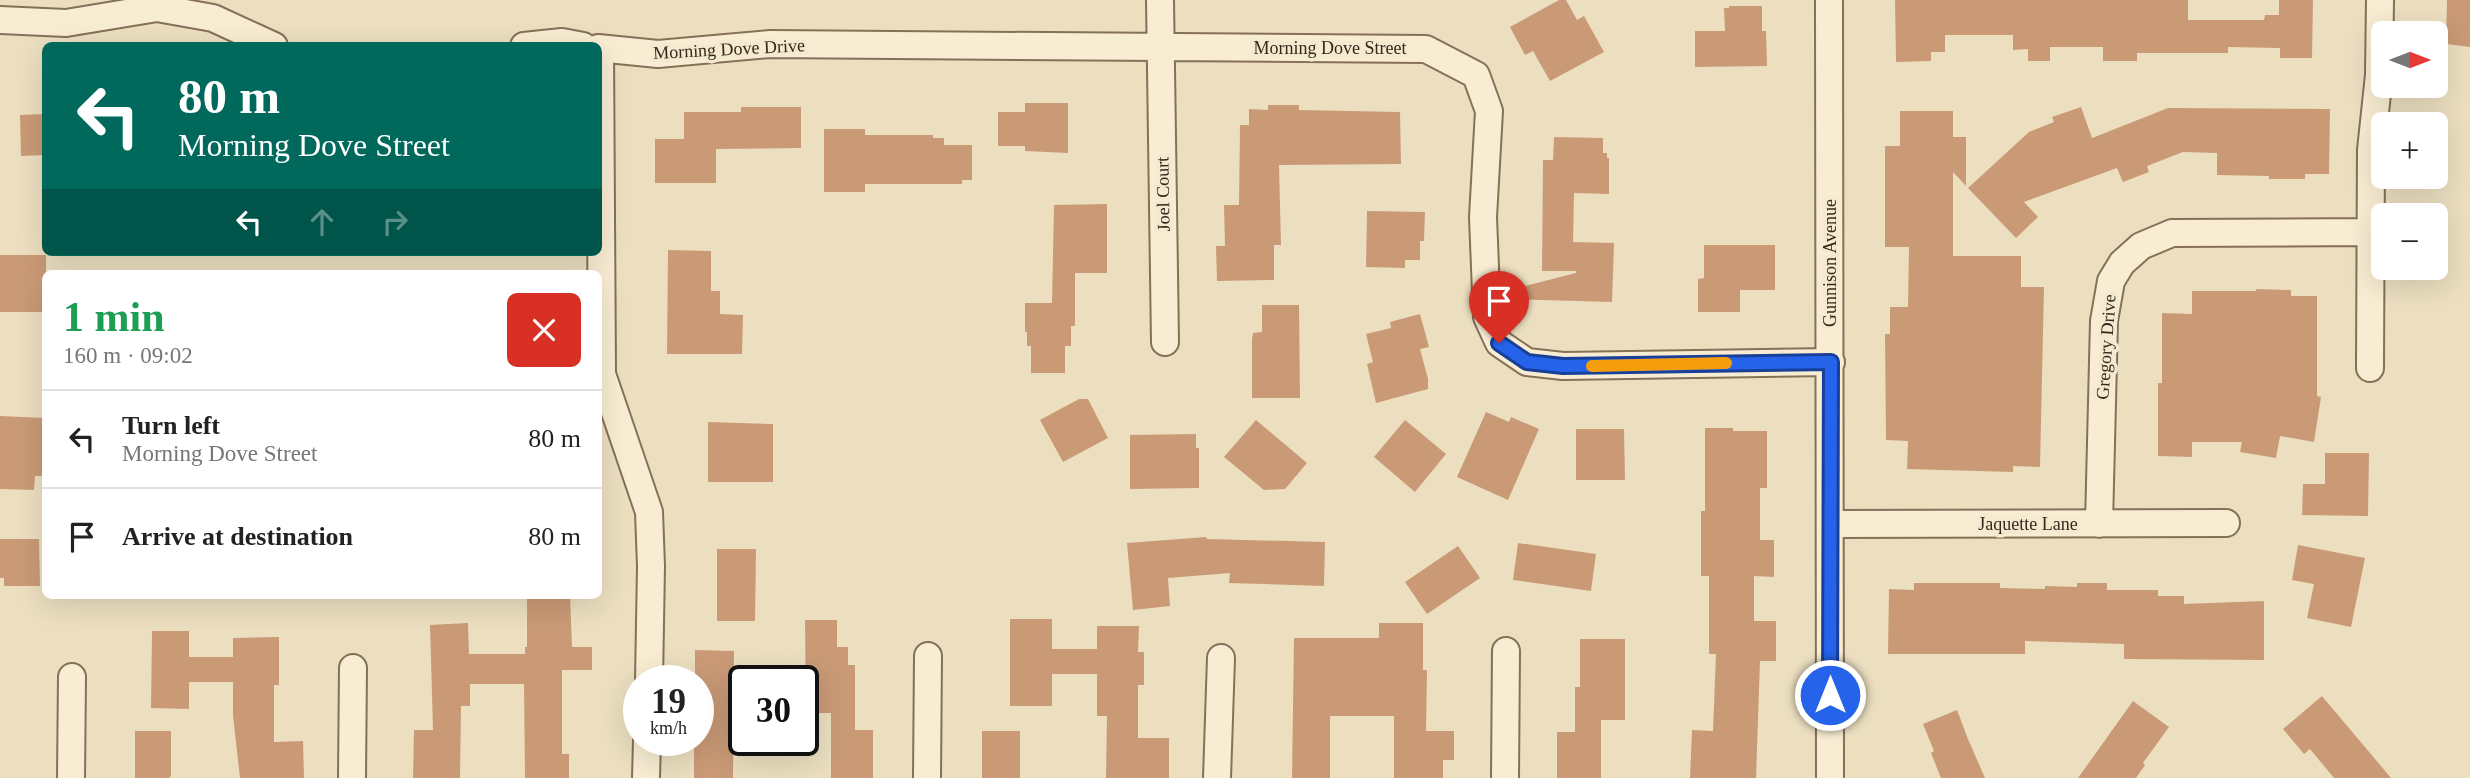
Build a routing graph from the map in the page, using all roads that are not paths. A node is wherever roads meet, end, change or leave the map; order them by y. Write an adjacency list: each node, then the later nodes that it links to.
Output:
1 (1160, 0): 7 (street, Joel Court)
2 (1829, 0): 12 (street, Gunnison Avenue)
3 (2380, 0): 9 (street)
4 (0, 20): 5 (street)
5 (265, 42)
6 (902, 46): 7 (street, Morning Dove Street); 8 (street, Morning Dove Drive)
7 (1160, 47): 11 (street, Joel Court); 12 (street, Morning Dove Street)
8 (602, 48)
9 (2371, 203)
10 (2371, 232): 13 (street); 17 (street, Gregory Drive)
11 (1165, 342)
12 (1831, 362): 16 (street, Gunnison Avenue)
13 (2370, 368)
14 (602, 374): 21 (street)
15 (2226, 523): 17 (street, Jaquette Lane)
16 (1830, 524): 17 (street, Jaquette Lane); 31 (street, Gunnison Avenue)
17 (2099, 524)
18 (1506, 651): 30 (street)
19 (928, 656): 28 (street)
20 (1222, 658): 29 (street)
21 (649, 665)
22 (353, 668): 26 (street)
23 (72, 677): 25 (street)
24 (647, 756): 27 (street)
25 (71, 778)
26 (352, 778)
27 (646, 778)
28 (927, 778)
29 (1217, 778)
30 (1505, 778)
31 (1830, 778)

